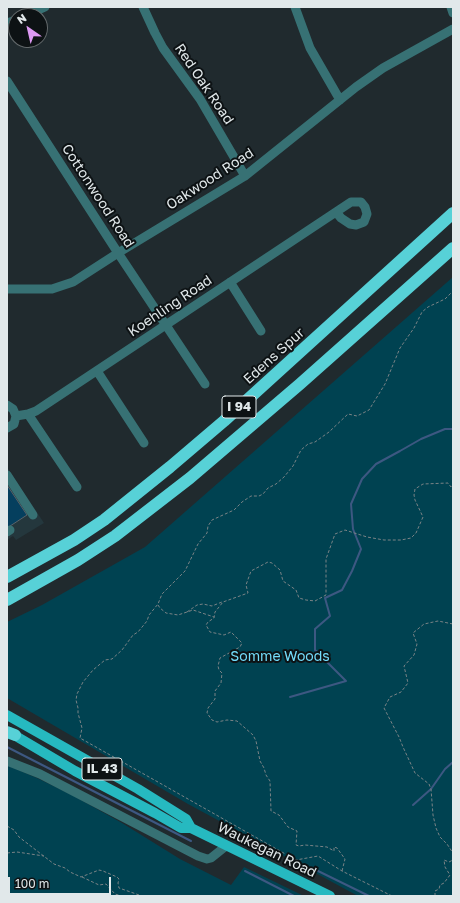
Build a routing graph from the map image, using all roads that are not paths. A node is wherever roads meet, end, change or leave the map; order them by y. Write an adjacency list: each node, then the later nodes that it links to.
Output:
1 (144, 7): 8 (street, Red Oak Road)
2 (294, 7): 7 (street)
3 (452, 7): 4 (street)
4 (453, 13)
5 (453, 29): 7 (street, Oakwood Road)
6 (7, 81): 12 (street, Cottonwood Road)
7 (340, 100): 8 (street, Oakwood Road)
8 (245, 176): 12 (street, Oakwood Road)
9 (336, 212): 13 (street, Koehling Road)
10 (453, 213): 27 (highway, Edens Spur / I 94)
11 (453, 248): 28 (highway, I 94)
12 (118, 253): 14 (street, Oakwood Road); 15 (street, Cottonwood Road)
13 (230, 282): 15 (street, Koehling Road); 16 (street)
14 (7, 289)
15 (165, 325): 17 (street, Koehling Road); 18 (street, Cottonwood Road)
16 (261, 331)
17 (97, 370): 20 (street, Koehling Road); 23 (street)
18 (205, 384)
19 (7, 405): 21 (street)
20 (28, 414): 21 (street, Koehling Road); 25 (street)
21 (16, 416): 22 (street)
22 (7, 428)
23 (144, 443)
24 (7, 474): 26 (street)
25 (77, 487)
26 (33, 515)
27 (7, 577)
28 (7, 600)
29 (7, 715): 32 (main road, Waukegan Road / IL 43)
30 (10, 733): 32 (main road, Waukegan Road / IL 43)
31 (7, 761): 33 (street)
32 (191, 828): 33 (main road, Waukegan Road / IL 43)
33 (226, 846): 34 (main road, Waukegan Road / IL 43)
34 (330, 896)

